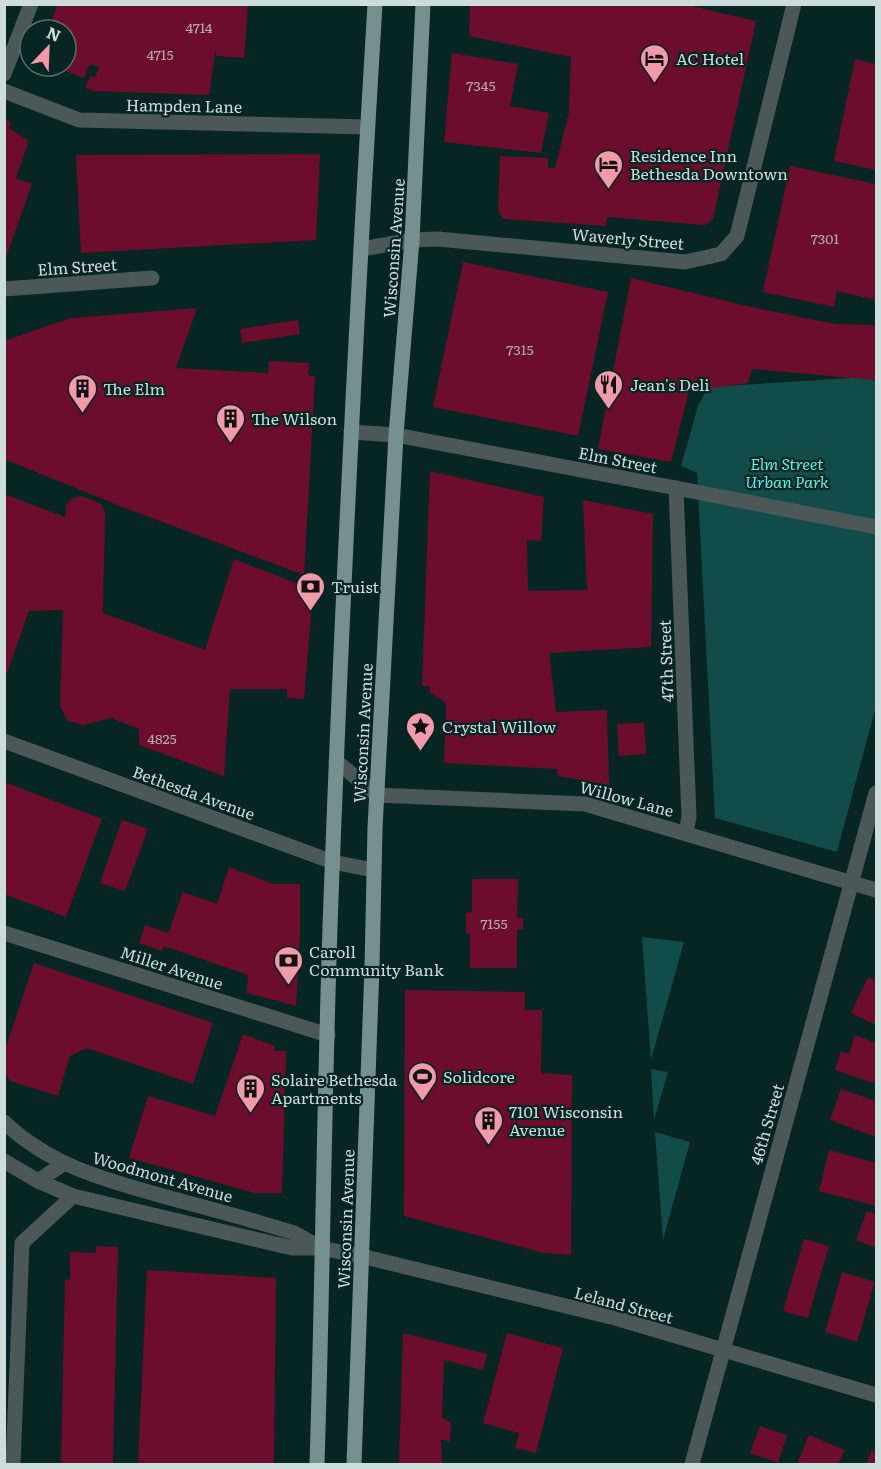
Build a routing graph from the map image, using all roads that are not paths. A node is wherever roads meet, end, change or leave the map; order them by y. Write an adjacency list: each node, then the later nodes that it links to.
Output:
1 (31, 4): 5 (street)
2 (375, 4): 7 (main road, Wisconsin Avenue)
3 (423, 4): 8 (main road, Wisconsin Avenue)
4 (794, 4): 8 (street, Waverly Street)
5 (4, 74)
6 (4, 91): 7 (street, Hampden Lane)
7 (367, 127): 9 (main road, Wisconsin Avenue)
8 (412, 240): 9 (street); 13 (main road, Wisconsin Avenue)
9 (362, 249): 12 (main road, Wisconsin Avenue)
10 (152, 278): 11 (street, Elm Street)
11 (4, 289)
12 (351, 432): 13 (street, Elm Street); 17 (main road, Wisconsin Avenue)
13 (396, 435): 14 (street, Elm Street); 19 (main road, Wisconsin Avenue)
14 (676, 488): 15 (street, Elm Street); 20 (street, 47th Street)
15 (876, 527)
16 (4, 741): 21 (street, Bethesda Avenue)
17 (336, 761): 19 (street); 21 (main road, Wisconsin Avenue)
18 (876, 793): 23 (street, 46th Street)
19 (377, 795): 20 (street, Willow Lane); 22 (main road, Wisconsin Avenue)
20 (686, 832): 23 (street, Willow Lane)
21 (333, 862): 22 (street, Bethesda Avenue); 26 (main road, Wisconsin Avenue)
22 (373, 870): 33 (main road, Wisconsin Avenue)
23 (852, 883): 24 (street, Willow Lane); 34 (street, 46th Street)
24 (876, 890)
25 (4, 933): 26 (street, Miller Avenue)
26 (328, 1035): 32 (main road, Wisconsin Avenue)
27 (4, 1122): 29 (street, Woodmont Avenue)
28 (4, 1161): 30 (street, Woodmont Avenue)
29 (63, 1164): 30 (street); 32 (street, Woodmont Avenue)
30 (38, 1181): 31 (street, Woodmont Avenue)
31 (73, 1196): 32 (street, Woodmont Avenue); 36 (street)
32 (321, 1248): 33 (street, Woodmont Avenue); 38 (main road, Wisconsin Avenue)
33 (361, 1256): 34 (street, Leland Street); 39 (main road, Wisconsin Avenue)
34 (722, 1350): 35 (street, Leland Street); 40 (street, 46th Street)
35 (876, 1395)
36 (9, 1425): 37 (street)
37 (13, 1464)
38 (317, 1464)
39 (354, 1464)
40 (692, 1464)

